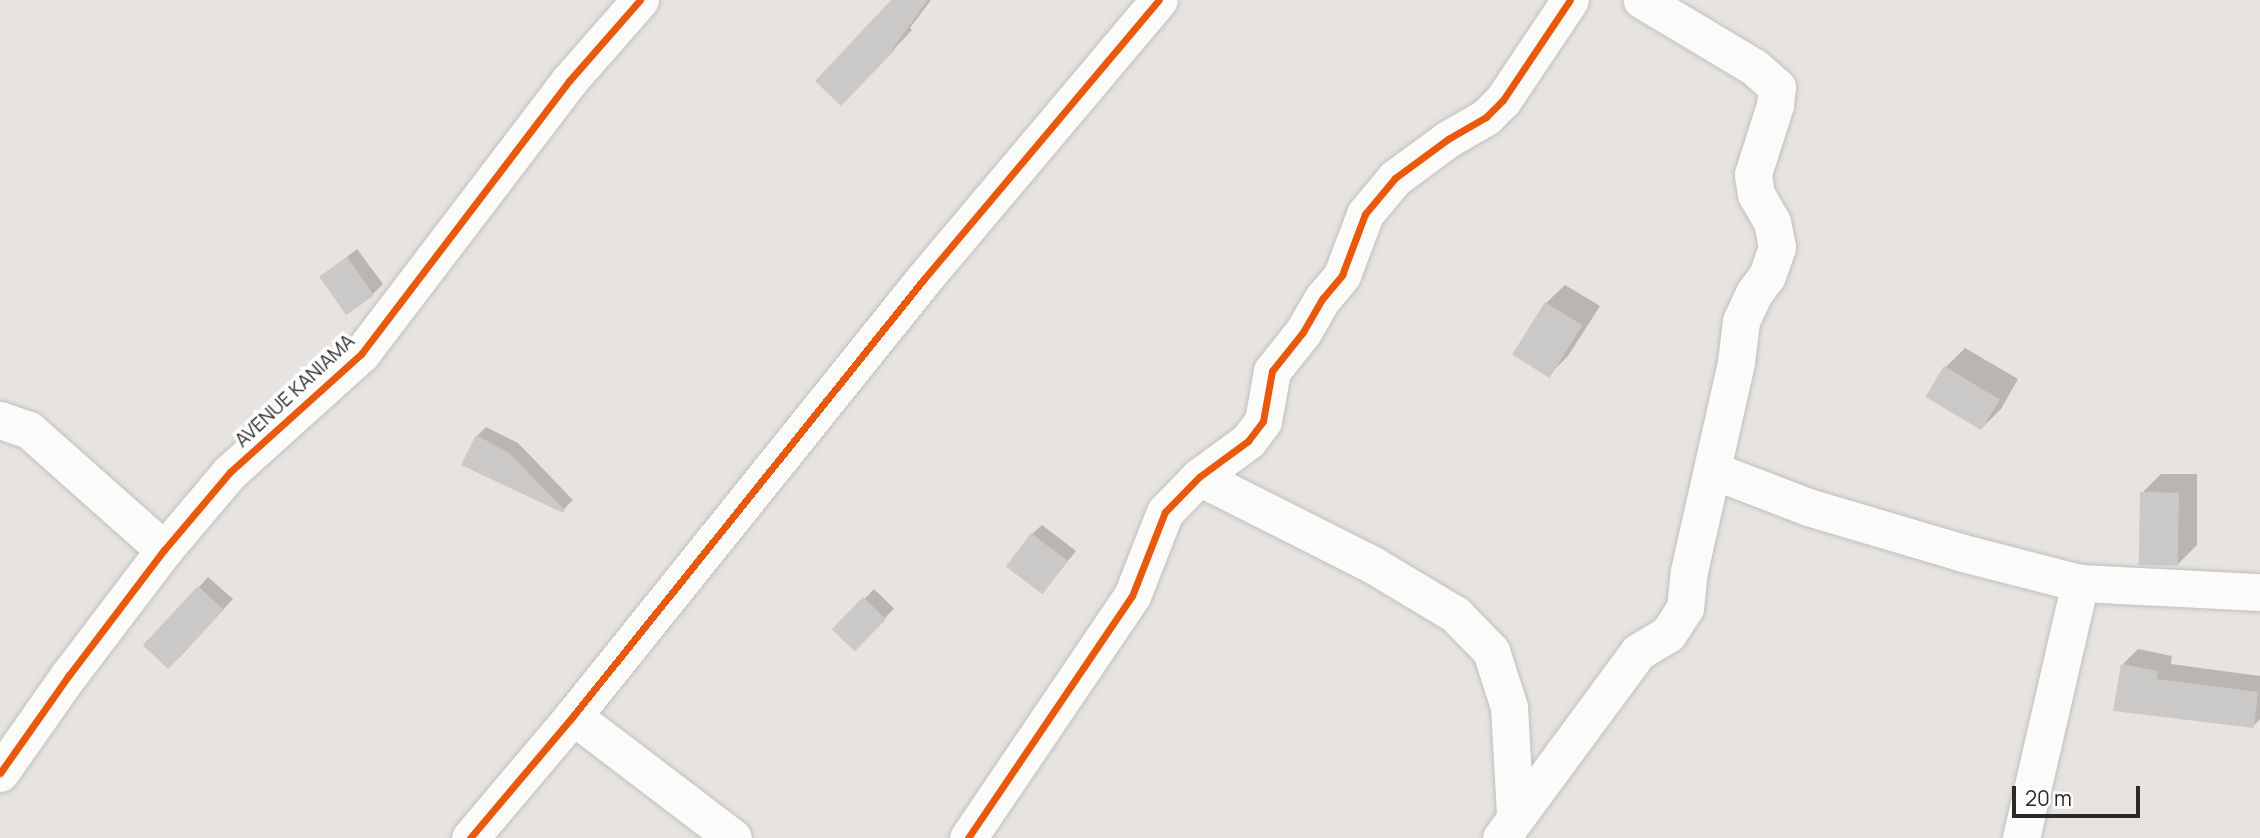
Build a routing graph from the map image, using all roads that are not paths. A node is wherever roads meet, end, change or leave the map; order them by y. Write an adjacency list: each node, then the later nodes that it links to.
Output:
1 (640, 0): 8 (street, AVENUE KANIAMA)
2 (1159, 0): 11 (street)
3 (1570, 0): 7 (street)
4 (1642, 0): 6 (street)
5 (0, 420): 8 (street)
6 (1712, 470): 9 (street); 13 (street)
7 (1199, 477): 13 (street); 16 (street)
8 (164, 550): 12 (street, AVENUE KANIAMA)
9 (2080, 583): 10 (street); 17 (street)
10 (2260, 592)
11 (573, 716): 14 (street); 15 (street)
12 (0, 773)
13 (1508, 827)
14 (470, 838)
15 (733, 838)
16 (968, 838)
17 (2021, 838)

